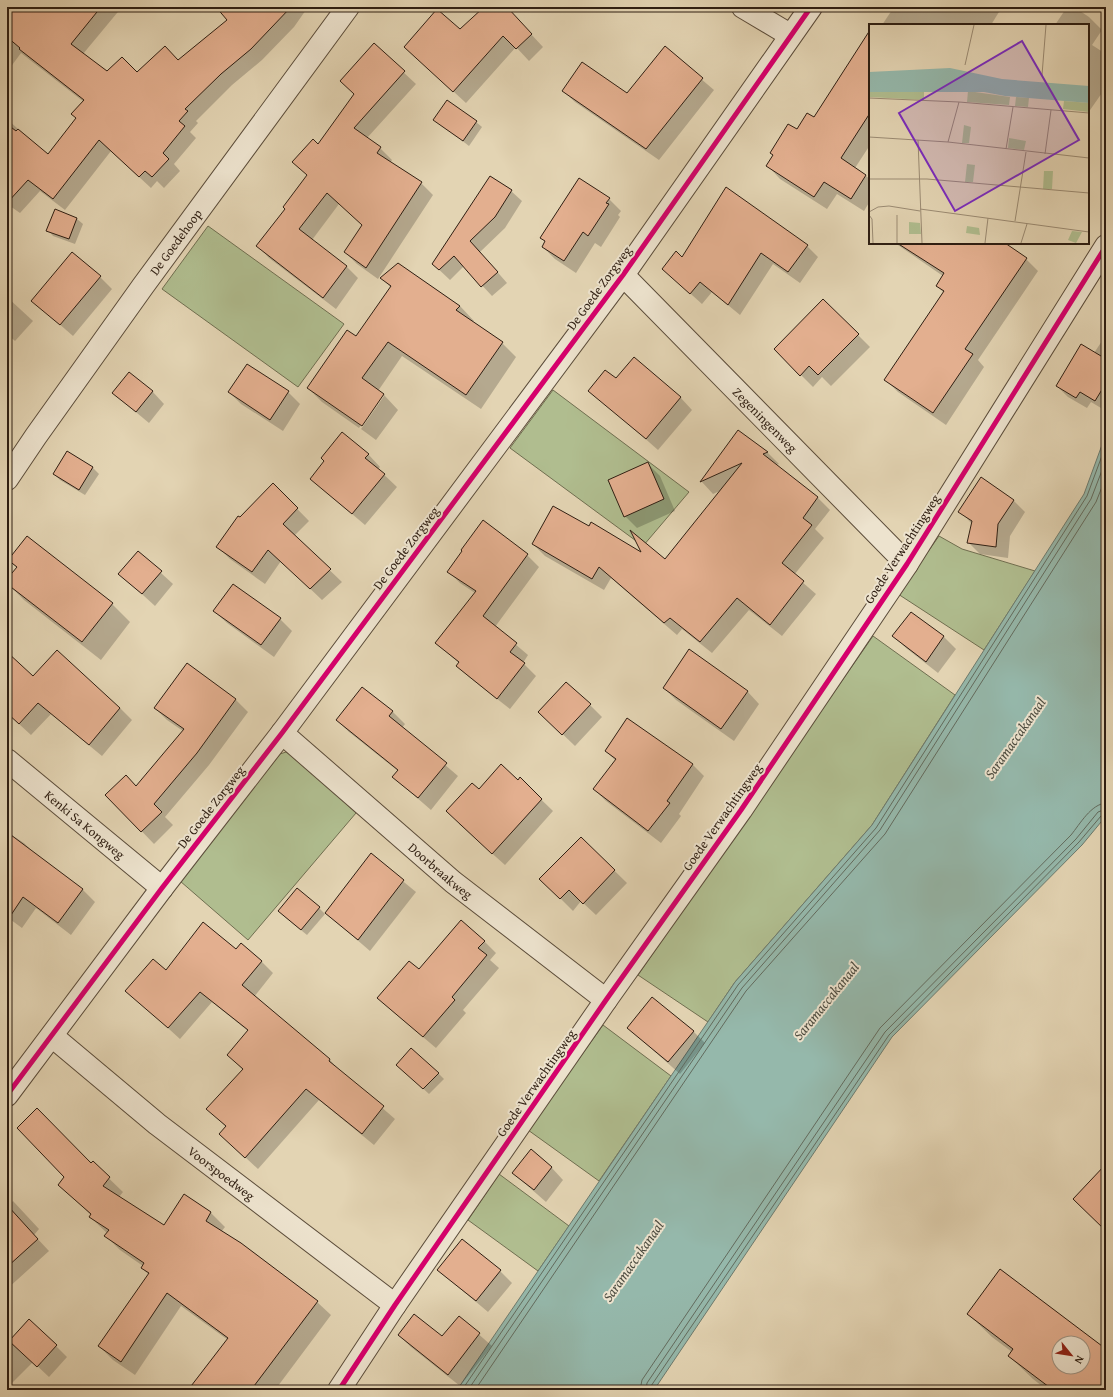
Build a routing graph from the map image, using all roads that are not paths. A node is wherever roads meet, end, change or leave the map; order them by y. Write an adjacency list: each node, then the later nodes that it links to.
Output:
1 (348, 7): 7 (street, De Goedehoop)
2 (743, 7): 4 (street)
3 (811, 7): 4 (street, De Goede Zorgweg)
4 (790, 35): 6 (street, De Goede Zorgweg)
5 (1106, 246): 8 (street, Goede Verwachtingweg)
6 (623, 275): 8 (street, Zegeningenweg); 9 (street, De Goede Zorgweg)
7 (7, 479)
8 (907, 564): 12 (street, Goede Verwachtingweg)
9 (282, 733): 11 (street, De Goede Zorgweg); 12 (street, Doorbraakweg)
10 (7, 760): 11 (street, Kenki Sa Kongweg)
11 (162, 888): 13 (street, De Goede Zorgweg)
12 (606, 1000): 15 (street, Goede Verwachtingweg)
13 (52, 1036): 14 (street, De Goede Zorgweg); 15 (street, Voorspoedweg)
14 (7, 1094)
15 (395, 1305): 16 (street, Goede Verwachtingweg)
16 (339, 1390)

